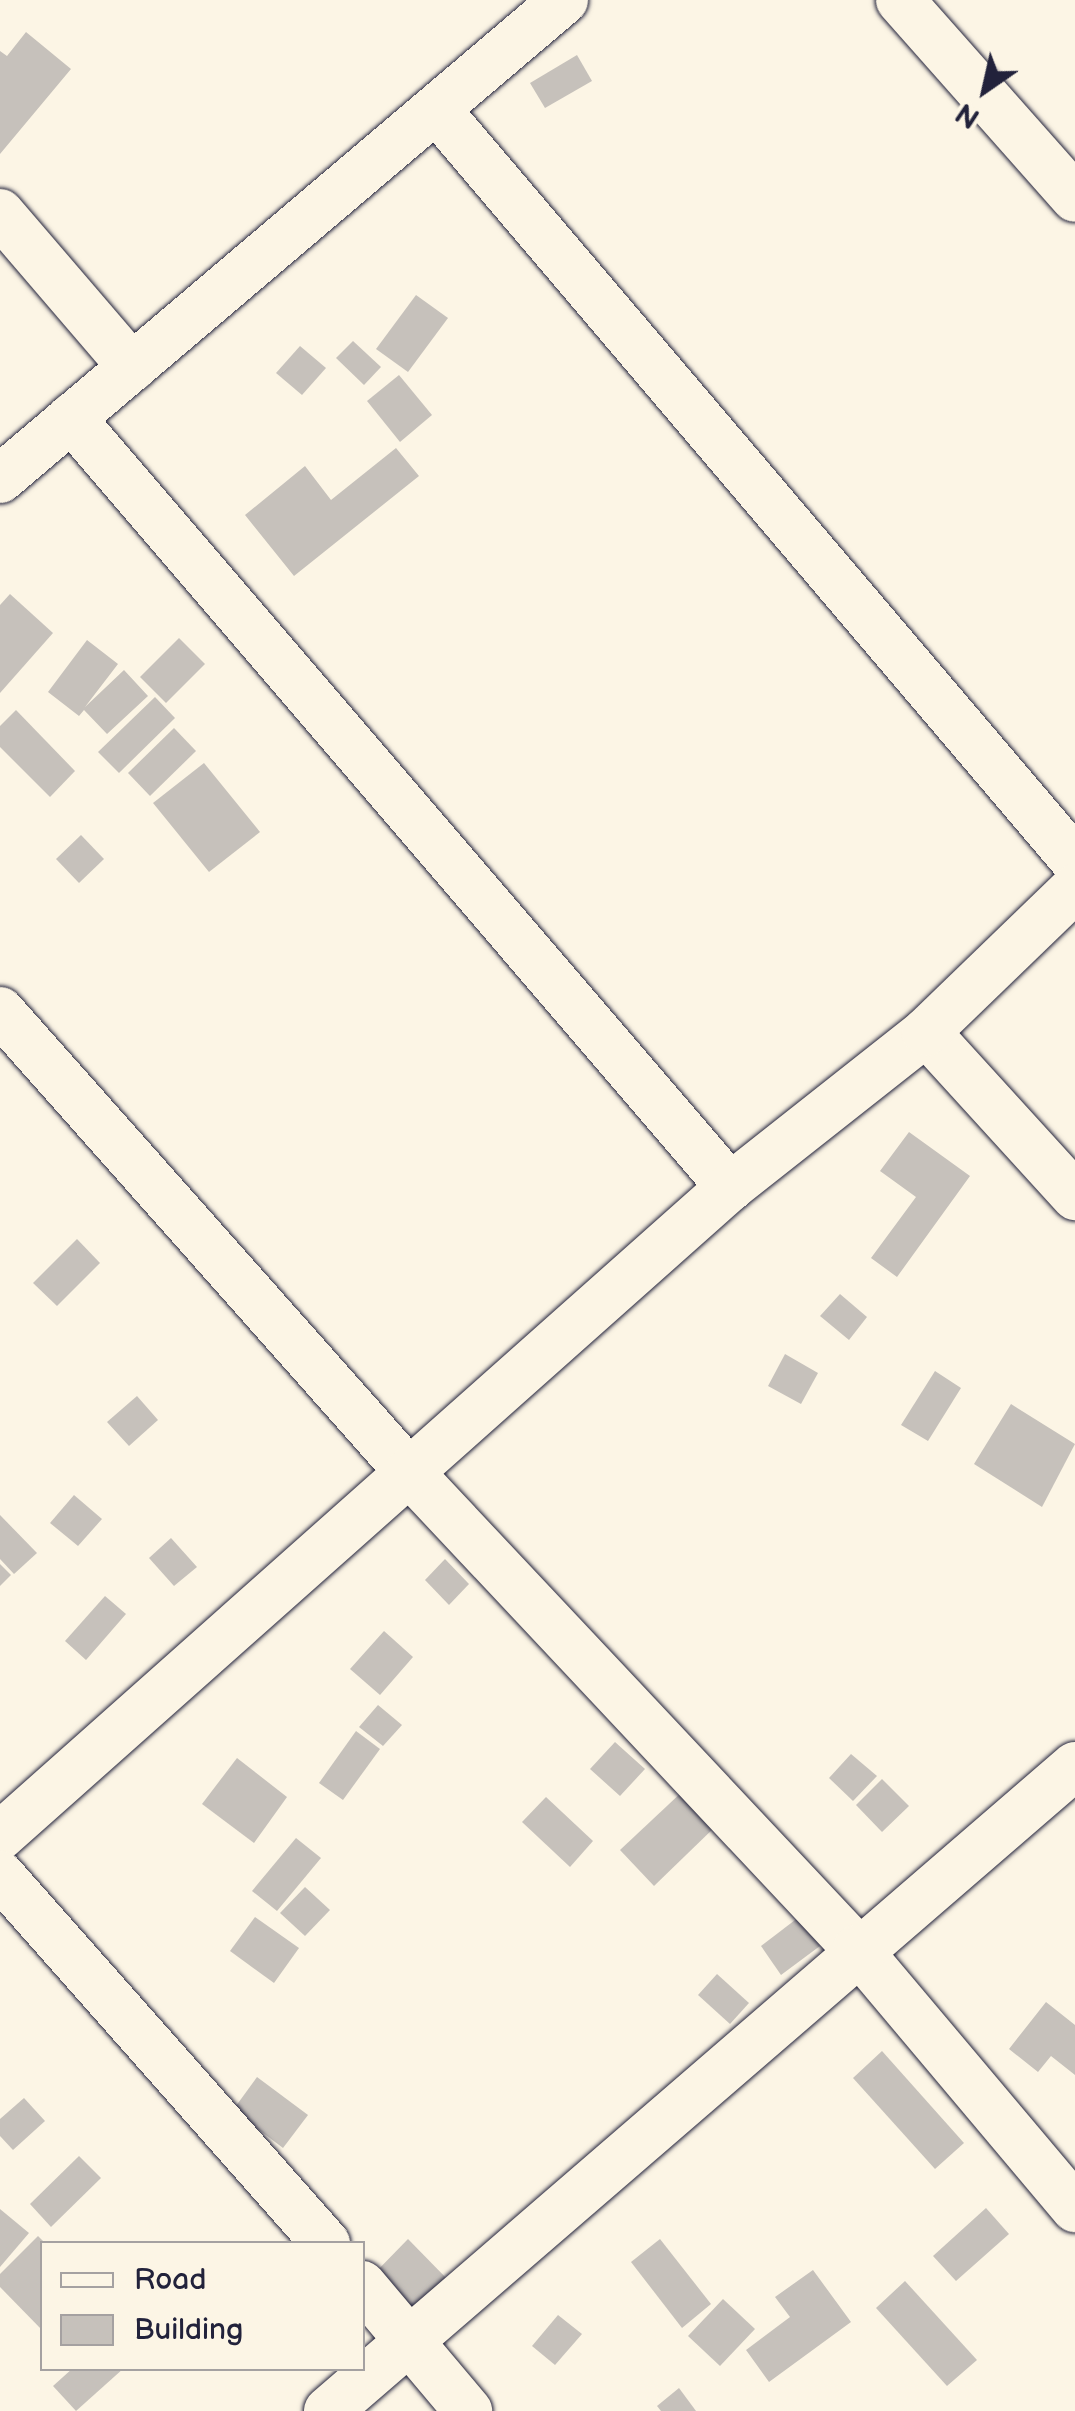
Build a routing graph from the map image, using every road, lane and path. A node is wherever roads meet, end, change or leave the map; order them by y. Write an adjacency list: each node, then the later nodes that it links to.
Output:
1 (564, 0): 3 (street)
2 (900, 0): 4 (street)
3 (436, 108): 6 (street); 9 (street)
4 (1075, 198)
5 (0, 213): 6 (street)
6 (132, 368): 7 (street)
7 (71, 418): 8 (street); 13 (street)
8 (0, 479)
9 (1075, 861)
10 (1075, 888): 12 (street)
11 (0, 1010): 15 (street)
12 (926, 1032): 13 (street); 14 (street)
13 (730, 1187): 15 (street)
14 (1075, 1196)
15 (409, 1472): 17 (street); 19 (street)
16 (1075, 1766): 19 (street)
17 (0, 1836)
18 (0, 1875): 21 (street)
19 (857, 1949): 20 (street); 23 (street)
20 (1075, 2208)
21 (323, 2241)
22 (365, 2288): 23 (street)
23 (412, 2340): 24 (street); 25 (street)
24 (328, 2411)
25 (468, 2411)

